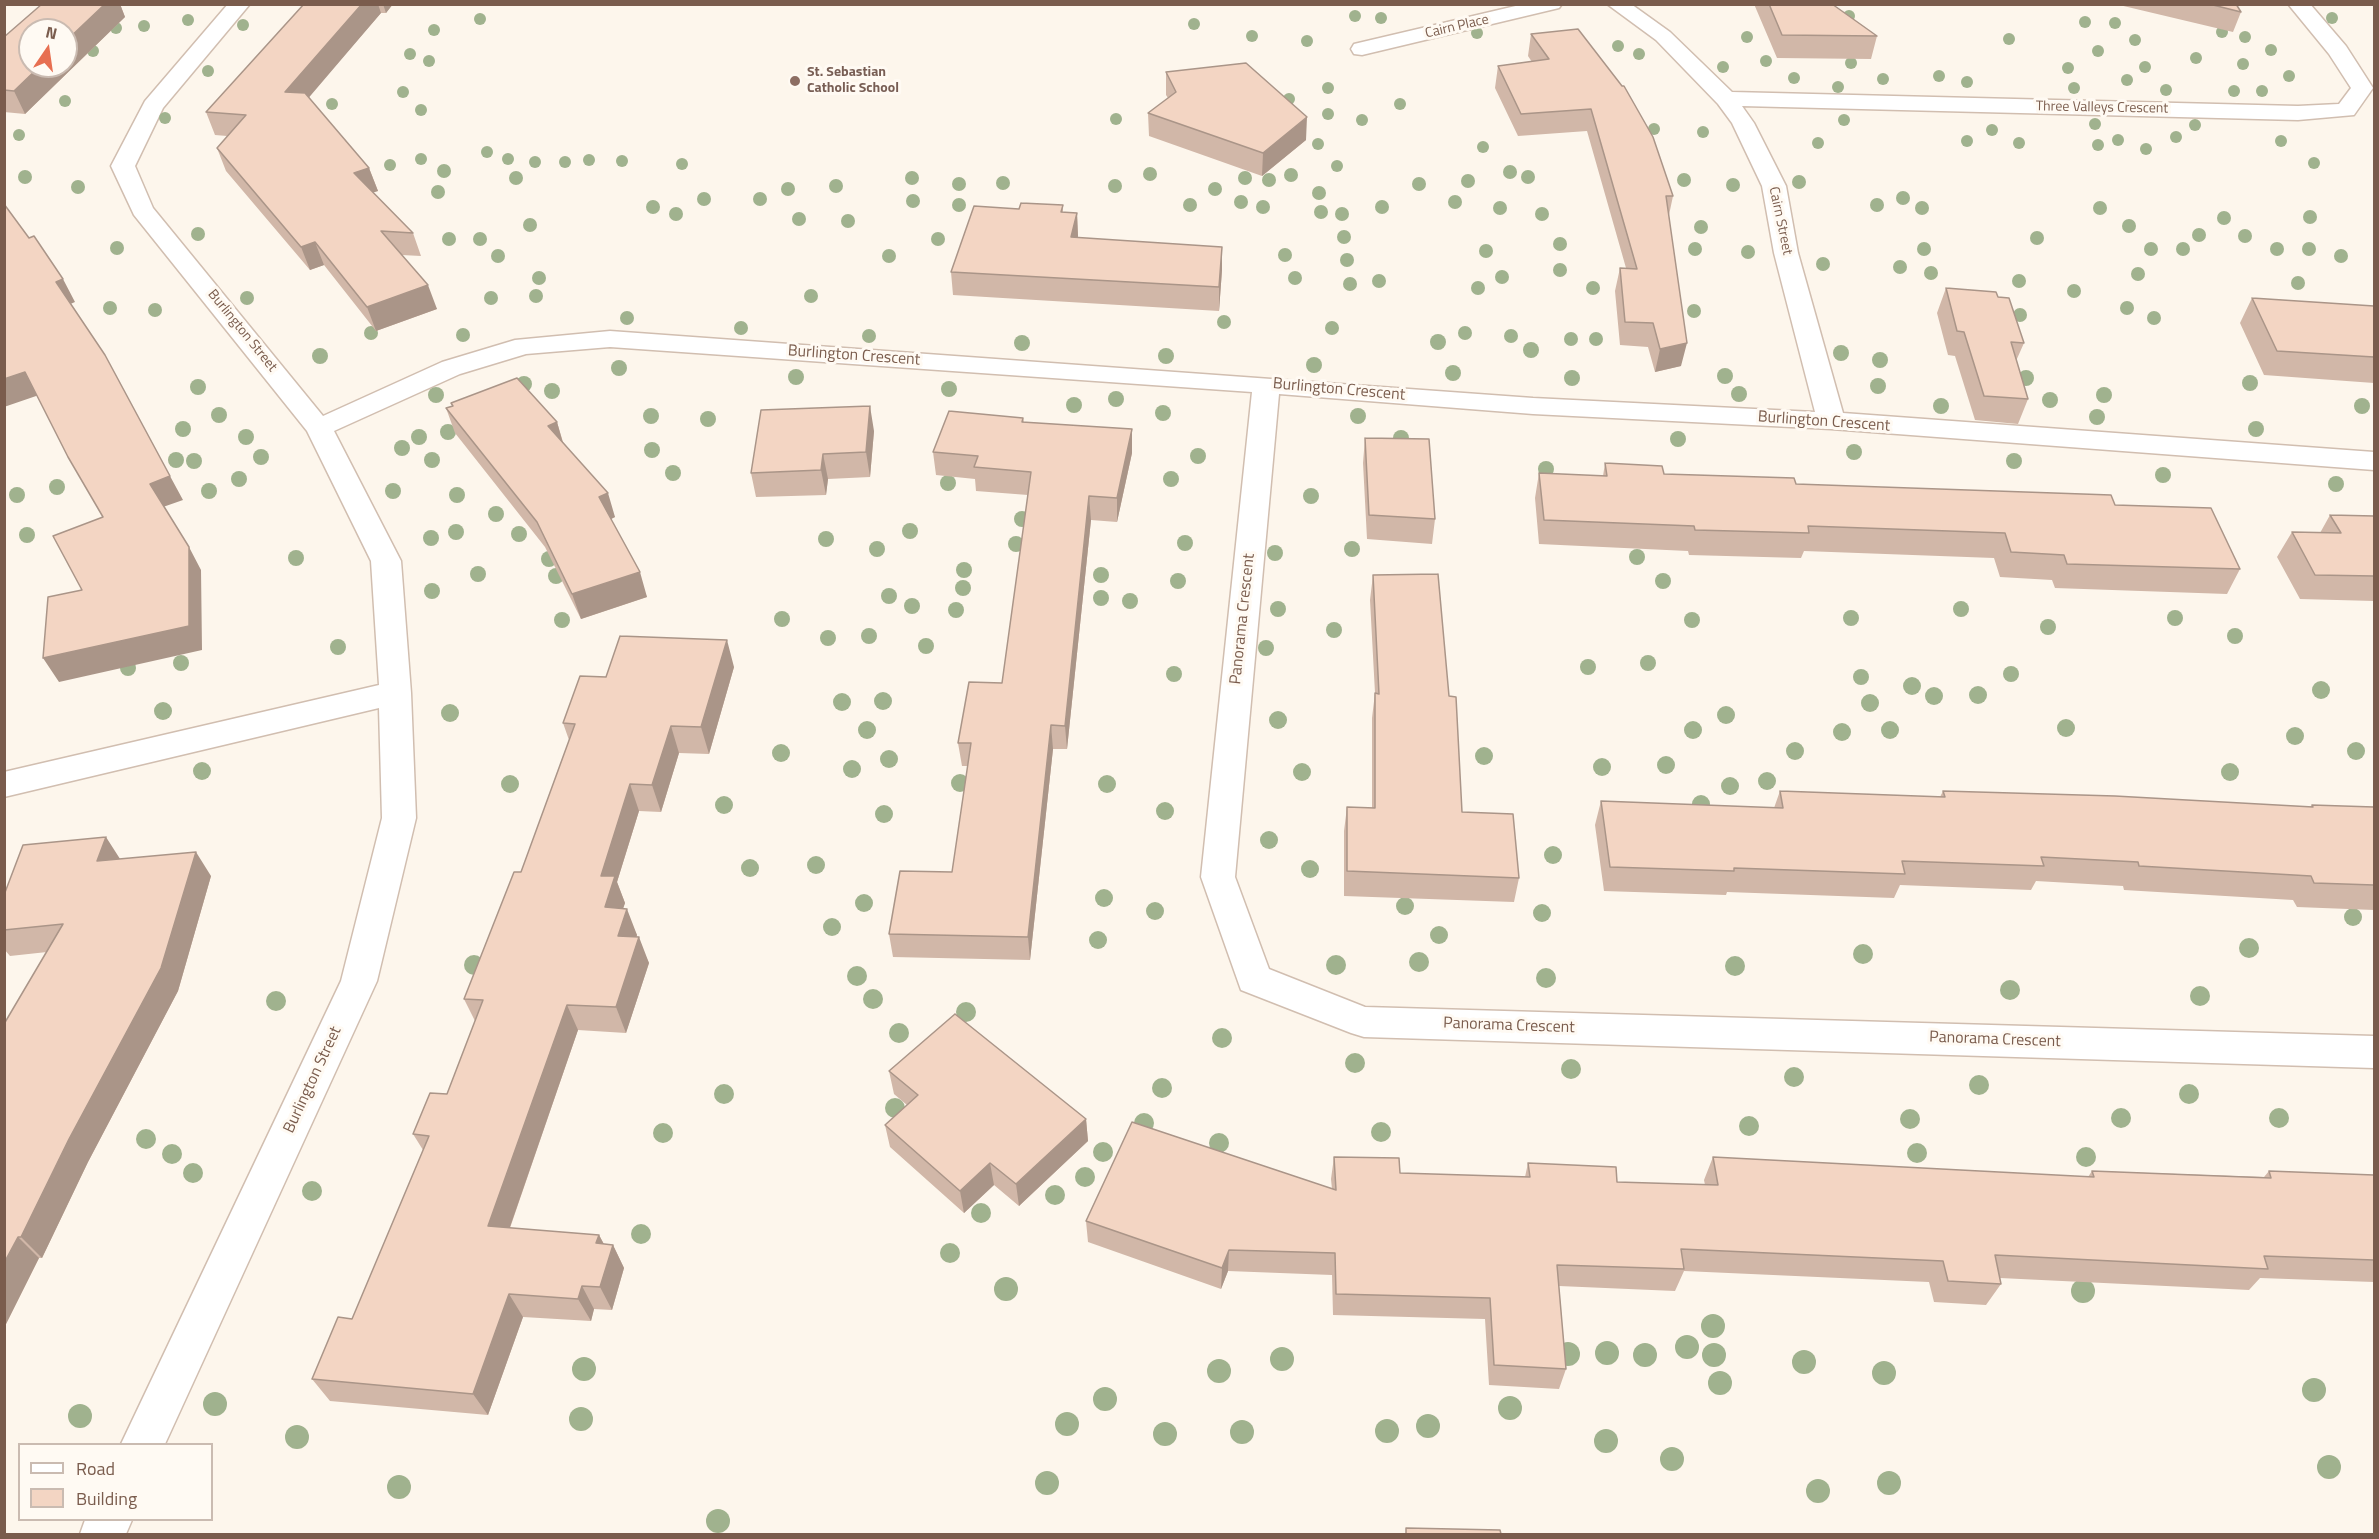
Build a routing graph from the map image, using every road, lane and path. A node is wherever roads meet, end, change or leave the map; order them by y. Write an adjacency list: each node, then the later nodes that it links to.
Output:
1 (240, 4): 9 (street, Burlington Street)
2 (1552, 4): 5 (street, Cairn Place)
3 (1617, 4): 6 (street, Cairn Street)
4 (2298, 4): 6 (street, Three Valleys Crescent)
5 (1362, 49)
6 (1726, 99): 8 (street, Cairn Street)
7 (1266, 385): 8 (street, Burlington Crescent); 9 (street, Burlington Crescent); 13 (street, Panorama Crescent)
8 (1831, 422): 10 (street, Burlington Crescent)
9 (319, 428): 11 (street, Burlington Street)
10 (2374, 461)
11 (395, 693): 12 (street); 14 (street, Burlington Street)
12 (4, 785)
13 (2374, 1052)
14 (143, 1443)

